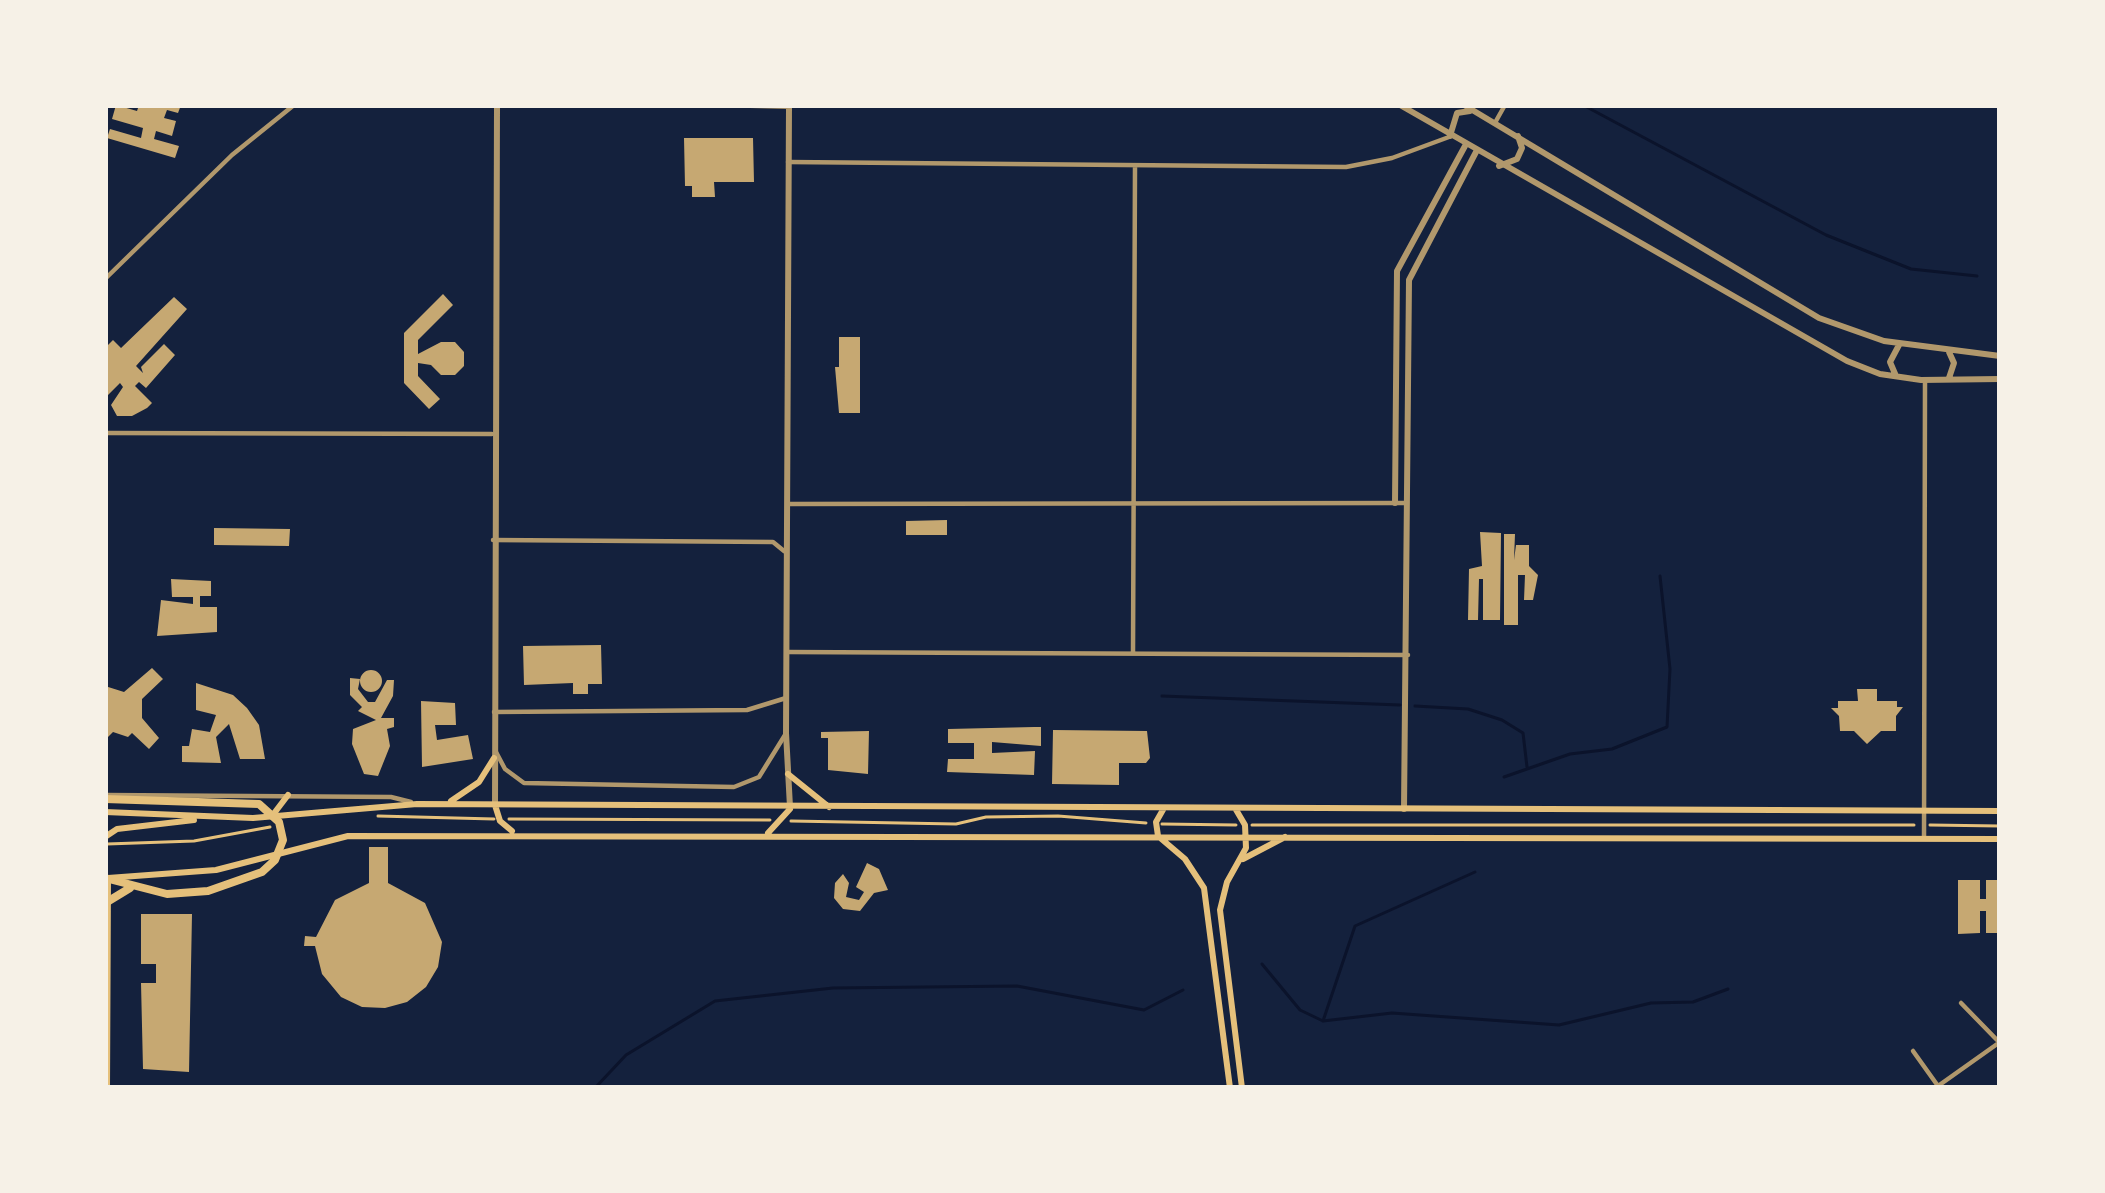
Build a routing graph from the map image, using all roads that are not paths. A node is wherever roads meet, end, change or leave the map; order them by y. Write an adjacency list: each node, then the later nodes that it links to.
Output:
1 (294, 105): 18 (street)
2 (496, 105): 27 (street)
3 (750, 105): 8 (street)
4 (1400, 105): 12 (street)
5 (1464, 105): 9 (street)
6 (1487, 105): 9 (street)
7 (1505, 105): 10 (street)
8 (789, 106): 15 (street)
9 (1481, 113): 10 (street); 12 (street)
10 (1496, 121): 11 (street)
11 (1516, 133): 17 (street); 19 (street)
12 (1450, 136): 13 (street); 16 (street)
13 (1466, 146): 14 (street); 30 (street)
14 (1476, 152): 17 (street); 29 (street)
15 (788, 162): 16 (street); 31 (street)
16 (1135, 166): 28 (street)
17 (1499, 166): 22 (street)
18 (105, 279)
19 (1903, 344): 20 (street); 22 (street)
20 (1947, 350): 21 (street); 25 (street)
21 (2000, 356)
22 (1897, 376): 24 (street)
23 (2000, 379): 25 (street)
24 (1925, 380): 25 (street); 55 (street)
25 (1946, 380)
26 (105, 433): 27 (street)
27 (492, 434): 33 (street)
28 (1136, 501): 30 (street); 31 (street); 37 (street)
29 (1407, 502): 30 (street); 38 (street)
30 (1395, 503)
31 (788, 504): 32 (street)
32 (789, 524): 34 (street); 35 (street)
33 (493, 540): 34 (street); 40 (street)
34 (772, 542): 35 (street)
35 (790, 559): 36 (street)
36 (787, 652): 37 (street); 39 (street)
37 (1133, 652): 38 (street)
38 (1408, 655): 54 (street)
39 (786, 698): 40 (street); 41 (street)
40 (494, 712): 42 (street)
41 (785, 733): 42 (street); 44 (street)
42 (494, 746): 43 (street)
43 (494, 758): 48 (main road); 49 (street)
44 (788, 773): 50 (main road); 53 (street)
45 (288, 795): 46 (street); 47 (street); 57 (main road)
46 (105, 803): 58 (main road); 69 (main road)
47 (417, 803): 48 (main road); 57 (main road)
48 (446, 804): 49 (main road)
49 (495, 805): 53 (main road); 59 (main road)
50 (832, 808): 51 (main road); 53 (main road)
51 (1164, 808): 52 (main road); 62 (main road)
52 (1235, 808): 54 (main road); 61 (main road)
53 (790, 809): 60 (main road)
54 (1405, 810): 55 (main road)
55 (1922, 811): 56 (main road); 64 (street)
56 (2000, 812)
57 (272, 816): 58 (main road)
58 (203, 818): 66 (main road)
59 (513, 832): 60 (main road); 68 (main road)
60 (765, 835): 62 (main road)
61 (1248, 835): 62 (main road); 63 (main road); 67 (main road)
62 (1158, 836): 73 (main road)
63 (1287, 836): 64 (main road); 67 (main road)
64 (1924, 838): 65 (main road)
65 (2000, 838)
66 (105, 840)
67 (1240, 861): 72 (main road)
68 (106, 878): 69 (main road); 70 (main road)
69 (138, 888): 70 (main road)
70 (107, 902): 77 (main road)
71 (1960, 1003): 74 (street)
72 (1232, 1008): 73 (main road); 79 (main road)
73 (1221, 1010): 78 (main road)
74 (1998, 1041): 76 (street)
75 (1913, 1052): 76 (street)
76 (1939, 1087)
77 (107, 1088)
78 (1230, 1088)
79 (1242, 1088)

